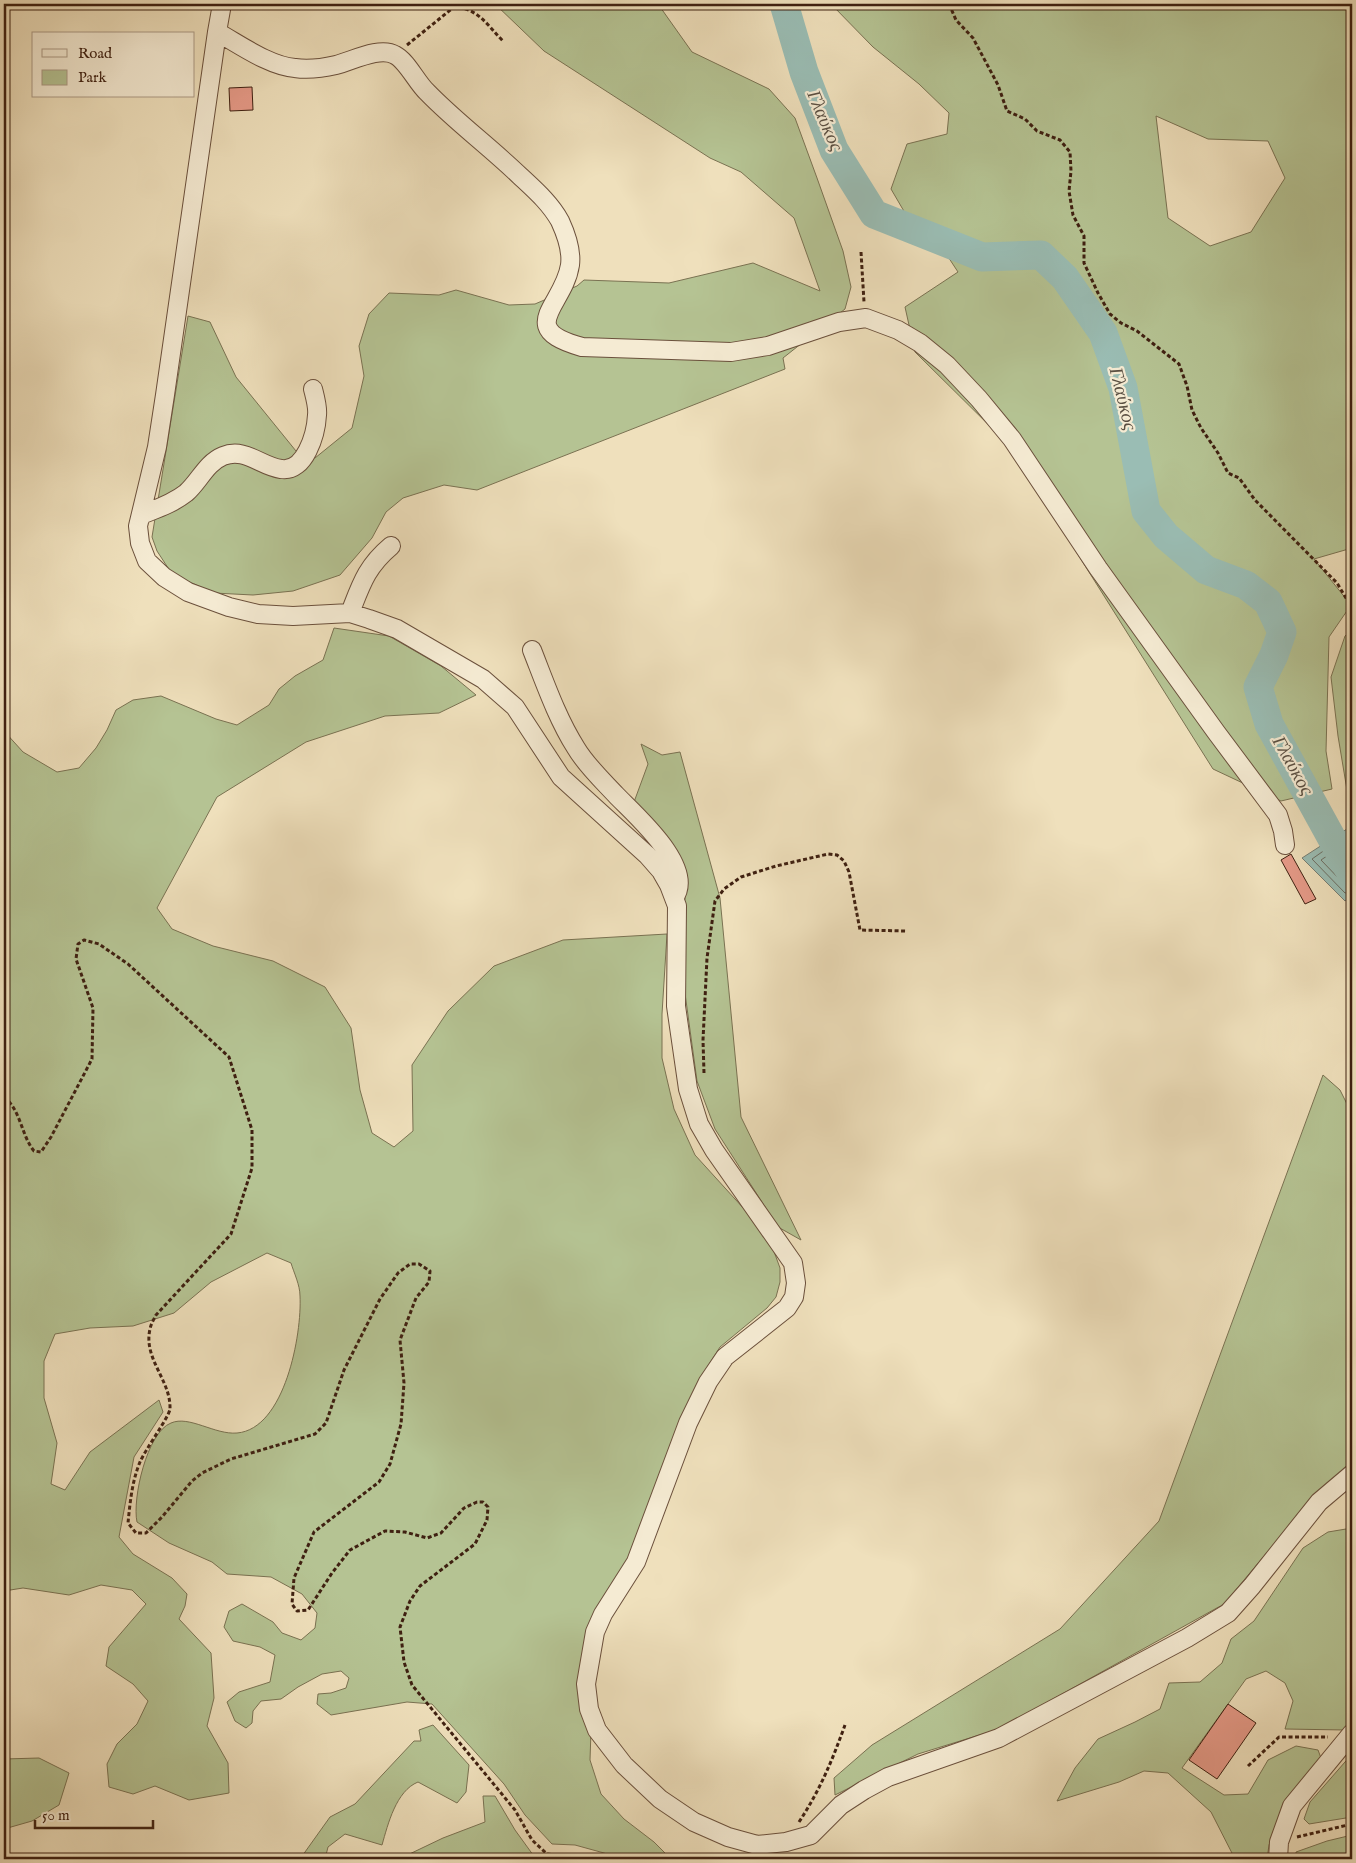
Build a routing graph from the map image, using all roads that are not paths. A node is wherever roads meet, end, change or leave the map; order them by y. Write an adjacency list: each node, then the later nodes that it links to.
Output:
1 (222, 4): 2 (street)
2 (216, 32): 4 (street); 8 (street)
3 (313, 389): 4 (street)
4 (141, 515): 6 (street)
5 (391, 546): 6 (street)
6 (350, 613): 9 (street)
7 (532, 650): 9 (street)
8 (1285, 845)
9 (674, 898): 10 (street)
10 (1352, 1474)
11 (1350, 1736): 12 (street)
12 (1278, 1851)

